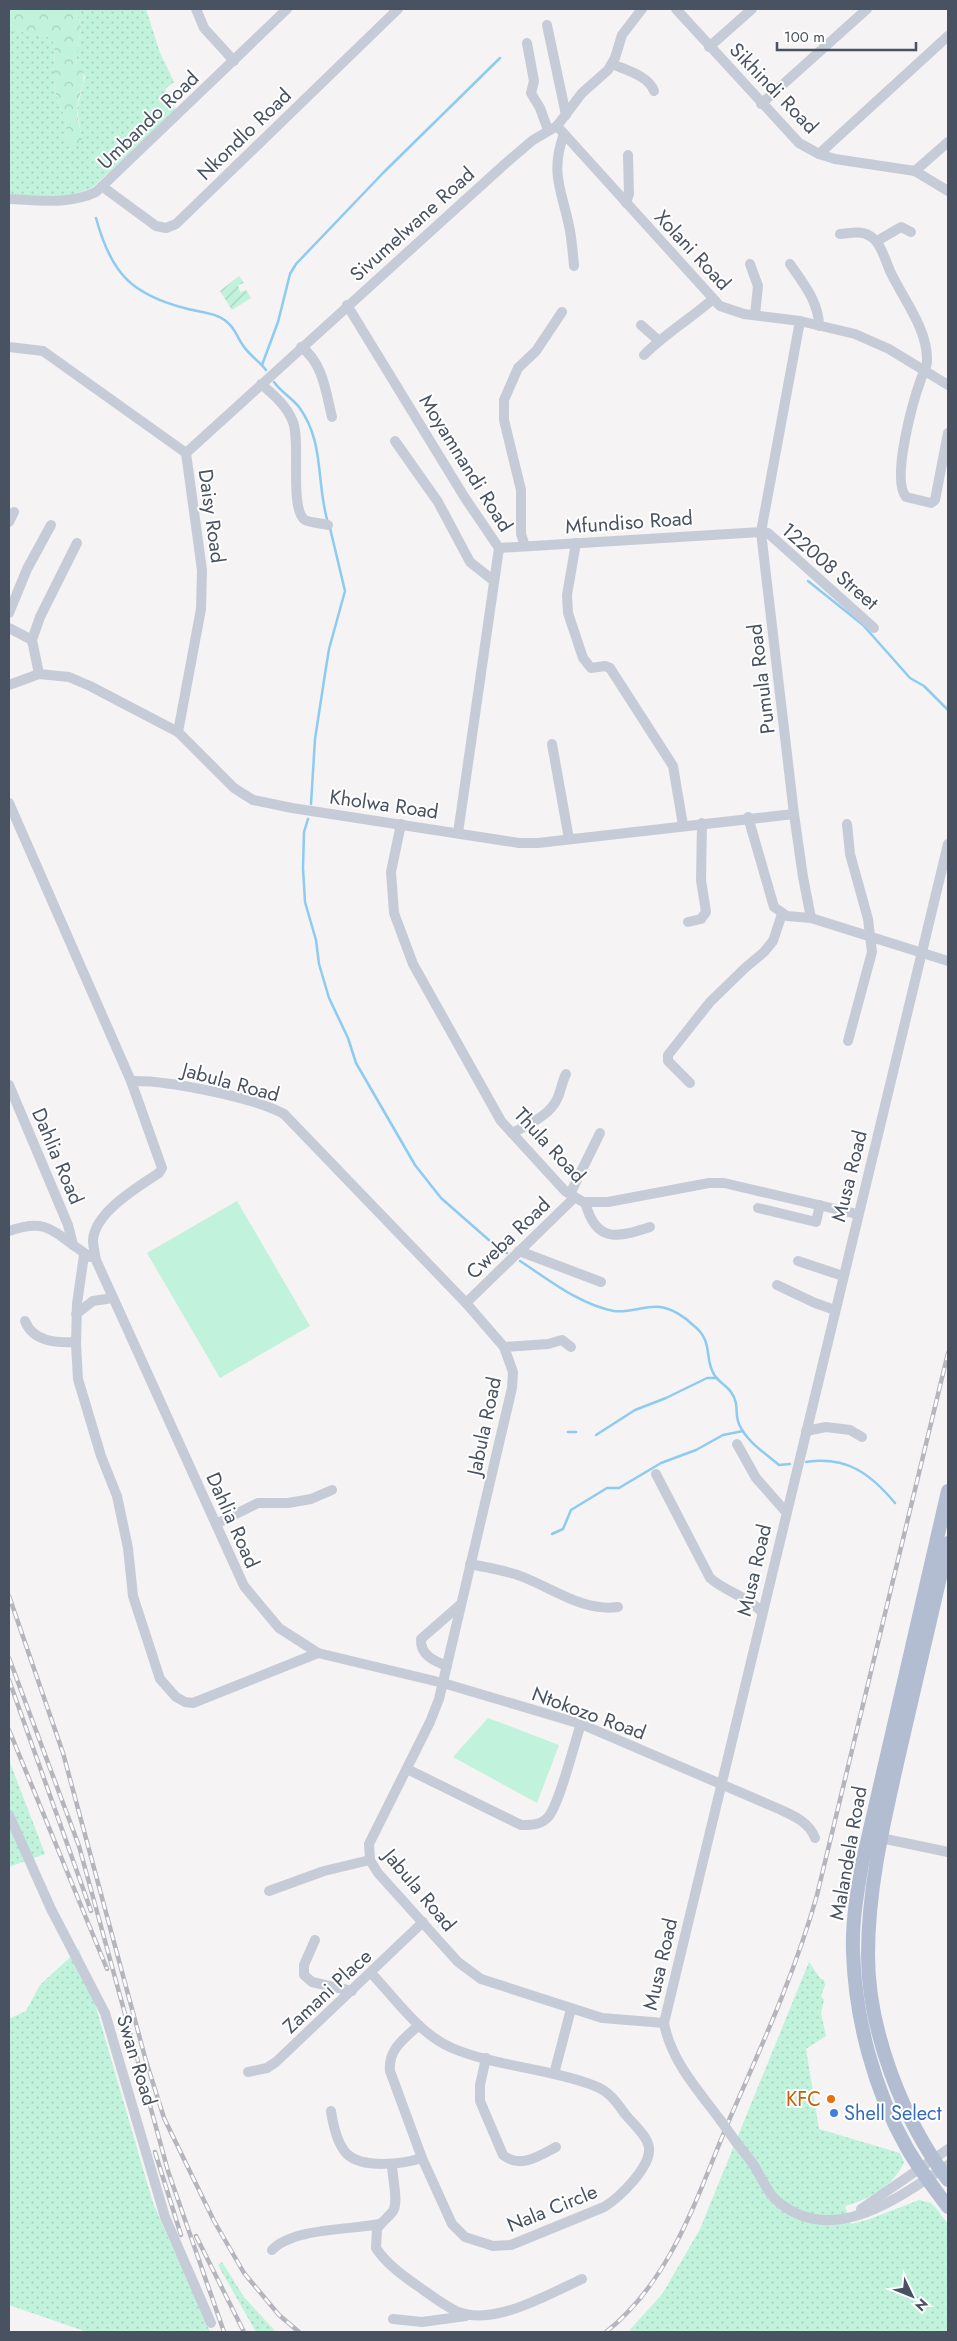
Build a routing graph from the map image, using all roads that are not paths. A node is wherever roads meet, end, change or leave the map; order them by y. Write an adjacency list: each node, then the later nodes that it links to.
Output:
1 (196, 9): 12 (street)
2 (285, 9): 12 (street, Umbando Road)
3 (398, 9): 23 (street, Nkondlo Road)
4 (642, 9): 13 (street, Sivumelwane Road)
5 (676, 9): 11 (street, Sikhindi Road)
6 (752, 9): 11 (street)
7 (867, 9): 15 (street)
8 (547, 25): 16 (street)
9 (948, 36): 20 (street)
10 (527, 43): 17 (street)
11 (709, 47): 15 (street, Sikhindi Road)
12 (234, 61): 23 (street, Umbando Road)
13 (612, 64): 14 (street); 16 (street, Sivumelwane Road)
14 (654, 91)
15 (761, 104): 20 (street, Sikhindi Road)
16 (566, 114): 17 (street, Sivumelwane Road)
17 (552, 128): 18 (street, Xolani Road); 34 (street, Sivumelwane Road)
18 (564, 134): 26 (street, Xolani Road); 32 (street)
19 (948, 142): 22 (street)
20 (819, 154): 22 (street, Sikhindi Road)
21 (628, 155): 26 (street)
22 (915, 171): 24 (street, Sikhindi Road)
23 (103, 187): 25 (street, Umbando Road)
24 (948, 191)
25 (9, 199)
26 (626, 203): 33 (street, Xolani Road)
27 (912, 232): 29 (street)
28 (840, 234): 29 (street)
29 (877, 241): 44 (street)
30 (750, 264): 36 (street)
31 (790, 264): 39 (street)
32 (574, 266)
33 (713, 299): 36 (street, Xolani Road); 40 (street)
34 (347, 305): 42 (street, Sivumelwane Road); 59 (street, Moyamnandi Road)
35 (562, 312): 58 (street)
36 (755, 315): 37 (street, Xolani Road)
37 (800, 321): 39 (street, Xolani Road); 55 (street, Pumula Road)
38 (641, 324): 40 (street)
39 (819, 326): 44 (street, Xolani Road)
40 (658, 340): 43 (street)
41 (9, 347): 50 (street, Daisy Road)
42 (301, 347): 45 (street, Sivumelwane Road); 47 (street)
43 (644, 355)
44 (925, 371): 46 (street, Xolani Road); 48 (street)
45 (261, 384): 50 (street, Sivumelwane Road); 53 (street)
46 (948, 385)
47 (332, 418)
48 (948, 433)
49 (395, 441): 60 (street)
50 (186, 453): 67 (street, Daisy Road)
51 (14, 512): 52 (street)
52 (9, 522)
53 (328, 524)
54 (51, 525): 61 (street)
55 (761, 532): 57 (street, Mfundiso Road); 63 (street, 122008 Street); 70 (street, Pumula Road)
56 (77, 543): 64 (street)
57 (576, 543): 58 (street, Mfundiso Road); 75 (street)
58 (525, 546): 59 (street, Mfundiso Road)
59 (499, 548): 60 (street, Moyamnandi Road)
60 (494, 581): 76 (street, Moyamnandi Road)
61 (9, 613)
62 (9, 628): 64 (street)
63 (874, 628)
64 (32, 640): 65 (street)
65 (39, 674): 66 (street, Kholwa Road); 67 (street, Kholwa Road)
66 (9, 685)
67 (178, 732): 73 (street, Kholwa Road)
68 (552, 744): 77 (street)
69 (9, 803): 87 (street)
70 (794, 814): 71 (street, Kholwa Road); 80 (street, Pumula Road)
71 (748, 817): 72 (street, Kholwa Road); 79 (street)
72 (702, 823): 75 (street, Kholwa Road); 81 (street)
73 (401, 824): 76 (street, Kholwa Road); 90 (street, Thula Road)
74 (847, 824): 82 (street)
75 (683, 825): 77 (street, Kholwa Road)
76 (458, 832): 77 (street, Kholwa Road)
77 (569, 839)
78 (948, 844): 83 (street, Musa Road)
79 (782, 914): 80 (street); 88 (street)
80 (811, 918): 82 (street)
81 (688, 922)
82 (871, 937): 83 (street); 85 (street)
83 (923, 952): 84 (street); 96 (street, Musa Road)
84 (948, 961)
85 (848, 1041)
86 (566, 1074): 90 (street)
87 (131, 1081): 102 (street, Dahlia Road); 108 (street, Jabula Road)
88 (690, 1083)
89 (9, 1085): 99 (street, Dahlia Road)
90 (512, 1133): 92 (street, Thula Road)
91 (600, 1133): 92 (street, Cweba Road)
92 (572, 1196): 93 (street, Thula Road); 100 (street, Cweba Road)
93 (585, 1202): 94 (street, Thula Road); 97 (street)
94 (820, 1205): 95 (street); 96 (street, Thula Road)
95 (758, 1208)
96 (857, 1214): 104 (street, Musa Road)
97 (650, 1227)
98 (9, 1231): 99 (street)
99 (73, 1245): 101 (street)
100 (519, 1251): 105 (street); 108 (street, Cweba Road)
101 (84, 1255): 102 (street); 110 (street)
102 (96, 1260): 107 (street, Dahlia Road)
103 (798, 1261): 104 (street)
104 (843, 1276): 109 (street, Musa Road)
105 (601, 1282)
106 (777, 1285): 109 (street)
107 (113, 1298): 110 (street); 122 (street, Dahlia Road)
108 (466, 1303): 114 (street, Jabula Road)
109 (834, 1310): 115 (street, Musa Road)
110 (76, 1314): 112 (street)
111 (25, 1321): 112 (street)
112 (76, 1342): 128 (street)
113 (571, 1347): 114 (street)
114 (504, 1348): 124 (street, Jabula Road)
115 (806, 1431): 116 (street); 121 (street, Musa Road)
116 (862, 1437)
117 (737, 1444): 121 (street)
118 (656, 1474): 127 (street)
119 (332, 1490): 122 (street)
120 (948, 1491): 135 (main road, Malandela Road)
121 (786, 1512): 127 (street, Musa Road)
122 (216, 1524): 128 (street, Dahlia Road)
123 (948, 1543): 135 (main road, Malandela Road)
124 (470, 1564): 125 (street, Jabula Road); 126 (street)
125 (461, 1604): 129 (street, Jabula Road); 129 (street)
126 (618, 1607)
127 (762, 1612): 133 (street, Musa Road)
128 (318, 1653): 130 (street, Dahlia Road)
129 (447, 1666): 130 (street, Jabula Road)
130 (443, 1683): 131 (street, Ntokozo Road); 132 (street, Jabula Road)
131 (581, 1724): 132 (street); 133 (street, Ntokozo Road)
132 (407, 1769): 138 (street, Jabula Road)
133 (721, 1782): 136 (street, Ntokozo Road); 145 (street, Musa Road)
134 (9, 1815): 166 (street, Swan Road)
135 (874, 1836): 137 (street); 154 (main road, Malandela Road); 156 (main road, Malandela Road)
136 (814, 1838)
137 (948, 1852)
138 (370, 1860): 139 (street); 140 (street, Jabula Road)
139 (269, 1891)
140 (423, 1922): 142 (street, Zamani Place); 144 (street, Jabula Road)
141 (316, 1940): 143 (street)
142 (371, 1973): 143 (street, Zamani Place); 146 (street, Nala Circle)
143 (352, 1991): 148 (street, Zamani Place)
144 (571, 2009): 145 (street, Jabula Road); 149 (street)
145 (664, 2023): 160 (street, Musa Road, bridge)
146 (419, 2025): 147 (street, Nala Circle); 153 (street, Nala Circle)
147 (486, 2058): 149 (street, Nala Circle); 151 (street)
148 (248, 2072)
149 (554, 2074): 153 (street, Nala Circle)
150 (330, 2111): 155 (street)
151 (556, 2147)
152 (948, 2149): 154 (street)
153 (422, 2158): 155 (street)
154 (933, 2158): 156 (street); 157 (main road, Malandela Road)
155 (392, 2164): 161 (street)
156 (919, 2168): 158 (main road, Malandela Road); 160 (street)
157 (946, 2172): 158 (street, Musa Road)
158 (928, 2180): 159 (main road, Malandela Road); 160 (street, Musa Road)
159 (948, 2207)
160 (849, 2218)
161 (380, 2224): 162 (street); 164 (street)
162 (272, 2250)
163 (582, 2279): 164 (street)
164 (472, 2315): 165 (street)
165 (393, 2319)
166 (211, 2323)

